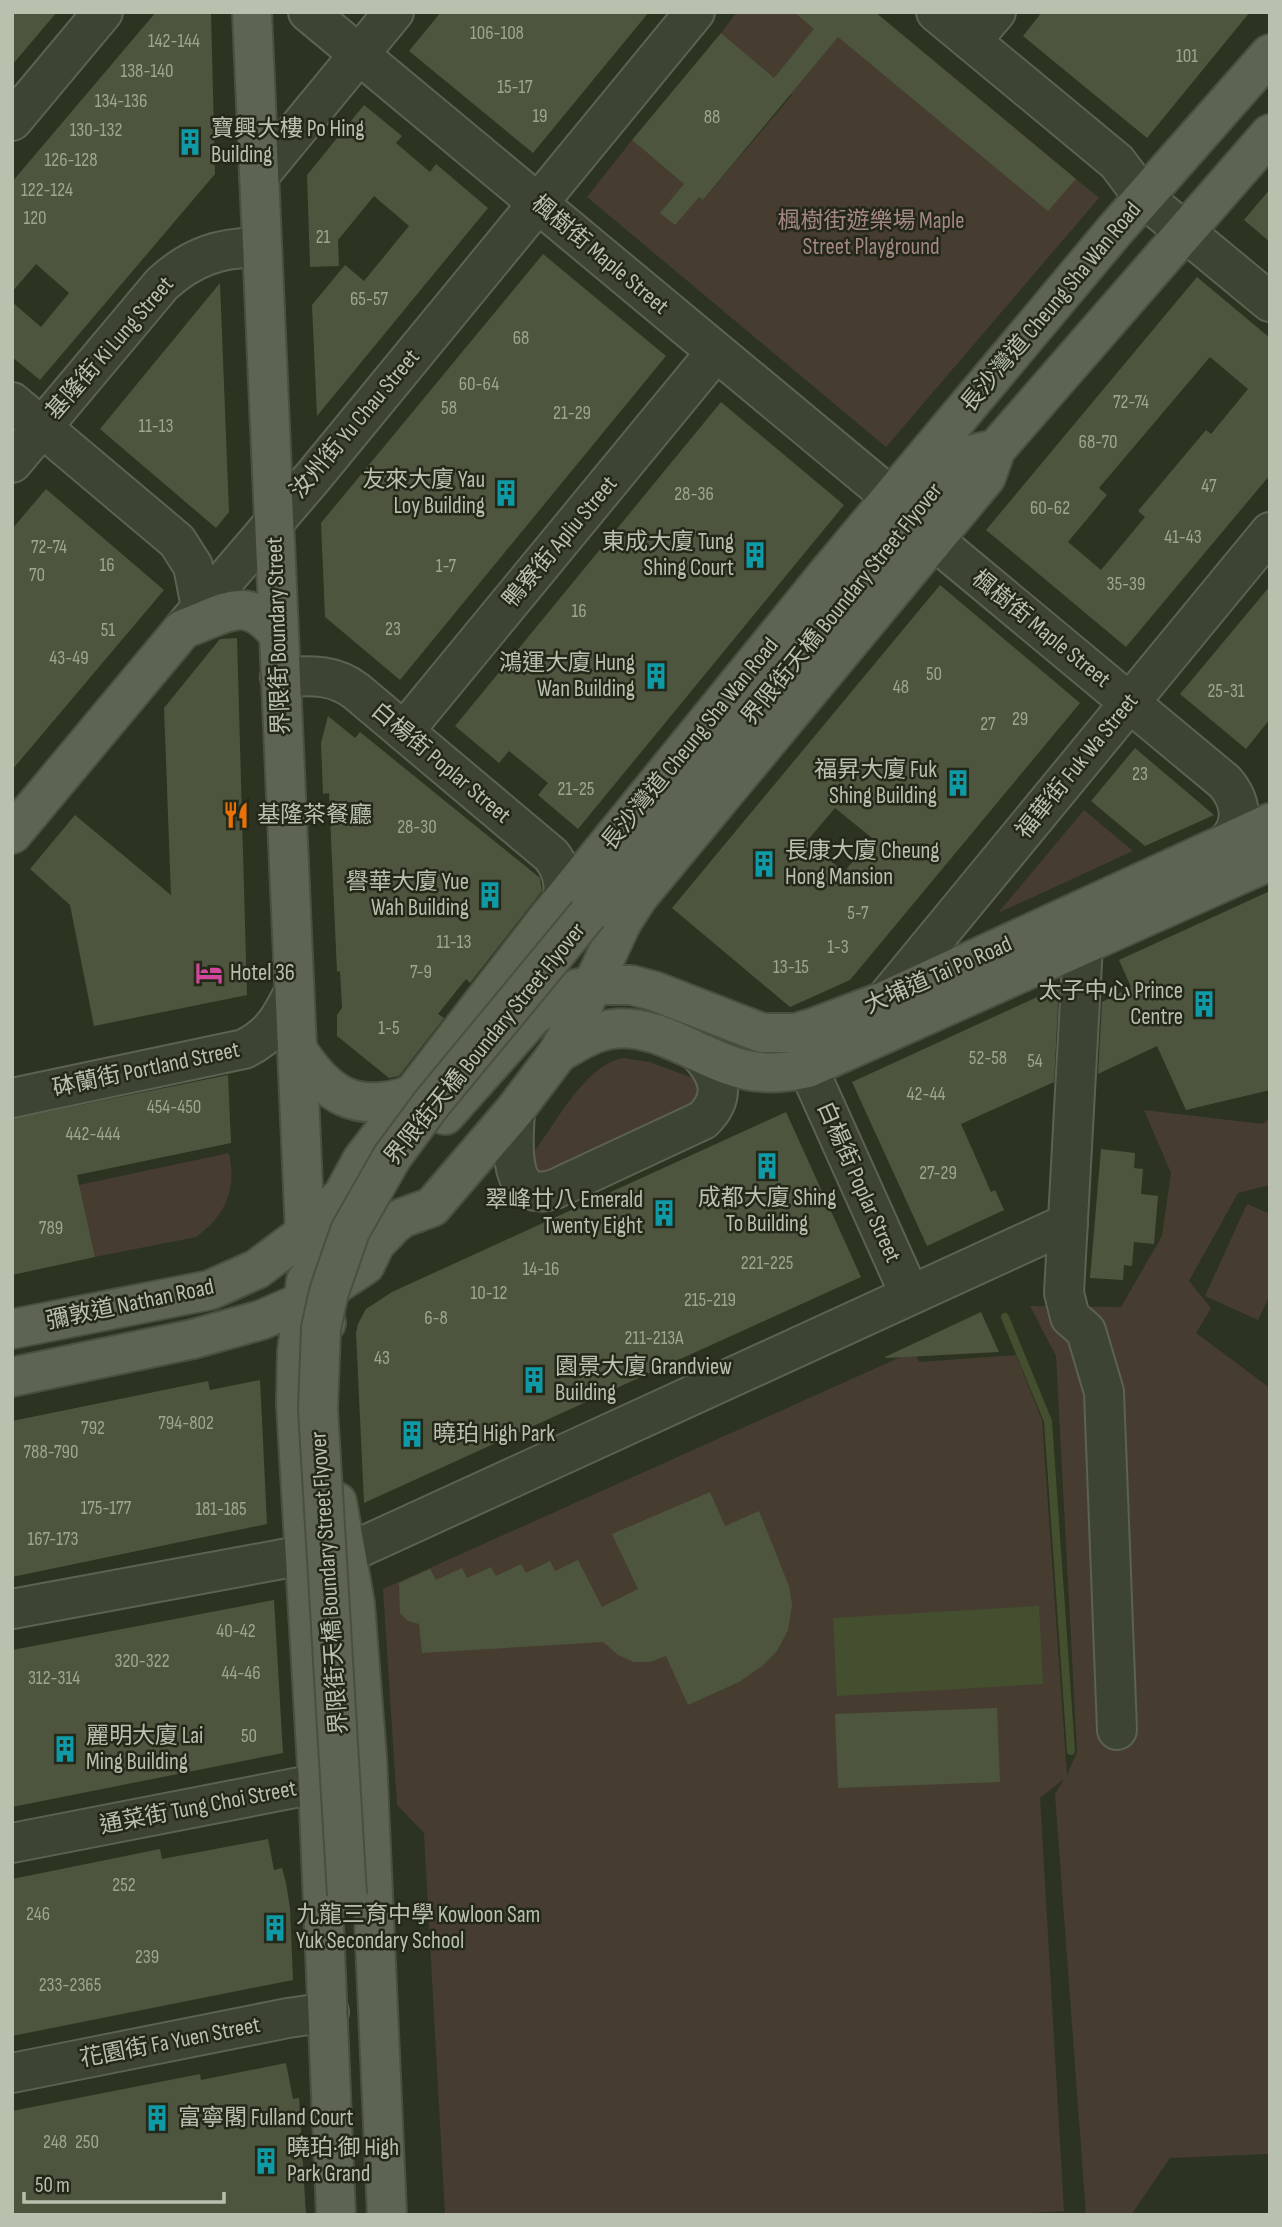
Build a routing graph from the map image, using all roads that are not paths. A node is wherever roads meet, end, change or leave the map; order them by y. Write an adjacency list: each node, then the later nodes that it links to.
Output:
1 (103, 12): 11 (street)
2 (251, 12): 13 (main road, 界限街 Boundary Street)
3 (309, 12): 10 (street, 楓樹街 Maple Street)
4 (394, 12): 10 (street)
5 (695, 12): 15 (street, 汝州街 Yu Chau Street)
6 (936, 12): 8 (street)
7 (996, 12): 8 (street)
8 (971, 41): 14 (street)
9 (1270, 54): 14 (main road, 長沙灣道 Cheung Sha Wan Road)
10 (359, 55): 13 (street); 15 (street, 楓樹街 Maple Street)
11 (12, 121)
12 (1270, 134): 16 (main road)
13 (259, 176): 17 (main road, 界限街 Boundary Street)
14 (1144, 198): 16 (street); 24 (main road, 長沙灣道 Cheung Sha Wan Road)
15 (538, 204): 19 (street, 楓樹街 Maple Street); 25 (street, 汝州街 Yu Chau Street)
16 (1186, 232): 18 (street); 22 (main road)
17 (262, 248): 21 (street, 基隆街 Ki Lung Street); 25 (main road, 界限街 Boundary Street)
18 (1270, 302)
19 (716, 352): 24 (street, 楓樹街 Maple Street); 32 (street, 鴨寮街 Apliu Street)
20 (12, 402): 21 (street)
21 (41, 427): 23 (street, 基隆街 Ki Lung Street); 28 (street)
22 (980, 453): 27 (main road); 65 (main road, 界限街天橋 Boundary Street Flyover, bridge)
23 (12, 463)
24 (891, 497): 37 (main road, 長沙灣道 Cheung Sha Wan Road)
25 (274, 522): 28 (street, 汝州街 Yu Chau Street); 29 (main road, 界限街 Boundary Street)
26 (1270, 531): 31 (street, 福華街 Fuk Wa Street)
27 (934, 540): 31 (street, 楓樹街 Maple Street); 39 (main road)
28 (192, 618): 29 (main road); 34 (main road, 汝州街 Yu Chau Street)
29 (278, 634): 30 (main road, 界限街 Boundary Street)
30 (280, 677): 32 (street, 白楊街 Poplar Street); 40 (main road, 界限街 Boundary Street)
31 (1130, 702): 35 (street, 楓樹街 Maple Street); 41 (street, 福華街 Fuk Wa Street)
32 (404, 731): 37 (street, 白楊街 Poplar Street)
33 (1270, 823): 35 (main road, 大埔道 Tai Po Road)
34 (12, 834)
35 (1227, 842): 41 (main road, 大埔道 Tai Po Road)
36 (1270, 861): 38 (main road, 大埔道 Tai Po Road)
37 (563, 899): 46 (main road, 長沙灣道 Cheung Sha Wan Road)
38 (1083, 945): 45 (main road, 大埔道 Tai Po Road); 50 (street)
39 (593, 985): 41 (main road, 大埔道 Tai Po Road); 44 (main road); 49 (main road)
40 (294, 992): 42 (main road, 界限街 Boundary Street); 47 (street, 砵蘭街 Portland Street)
41 (884, 1001)
42 (297, 1049): 46 (main road); 51 (main road, 界限街 Boundary Street)
43 (697, 1051): 44 (main road, 大埔道 Tai Po Road); 45 (main road, 大埔道 Tai Po Road); 48 (street)
44 (558, 1053): 48 (main road)
45 (808, 1068): 52 (street, 白楊街 Poplar Street)
46 (411, 1095): 49 (main road, 長沙灣道 Cheung Sha Wan Road)
47 (12, 1098)
48 (515, 1110): 51 (main road)
49 (343, 1195): 51 (main road, 彌敦道 Nathan Road)
50 (1068, 1223): 52 (street); 58 (street)
51 (310, 1272): 53 (main road, 彌敦道 Nathan Road); 54 (main road, 彌敦道 Nathan Road); 55 (main road, 界限街 Boundary Street); 56 (main road, 界限街 Boundary Street)
52 (910, 1295): 55 (street)
53 (12, 1329)
54 (12, 1377)
55 (346, 1554): 60 (main road, 界限街 Boundary Street)
56 (304, 1555): 57 (street); 59 (main road, 界限街 Boundary Street)
57 (12, 1609)
58 (1117, 1730)
59 (318, 1783): 60 (street, 通菜街 Tung Choi Street); 61 (street, 通菜街 Tung Choi Street); 62 (main road, 界限街 Boundary Street)
60 (370, 1809): 66 (main road, 界限街 Boundary Street)
61 (12, 1843)
62 (329, 2012): 63 (street, 花園街 Fa Yuen Street); 64 (main road, 界限街 Boundary Street)
63 (12, 2073)
64 (336, 2215)
65 (361, 2215)
66 (387, 2215)

